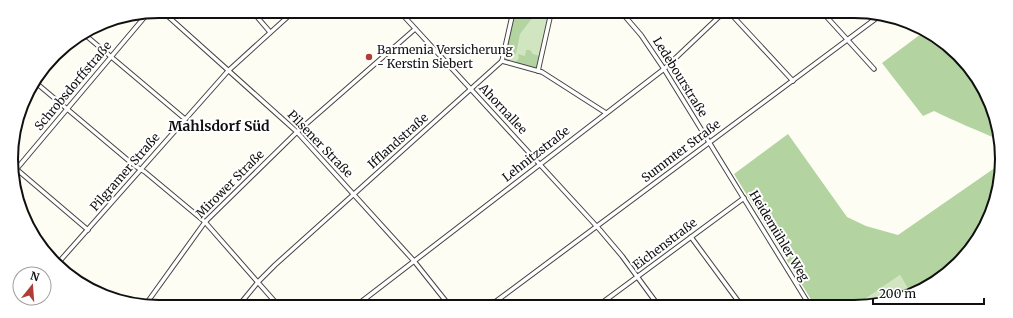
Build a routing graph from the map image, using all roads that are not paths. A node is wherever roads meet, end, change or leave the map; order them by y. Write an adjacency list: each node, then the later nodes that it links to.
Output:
1 (170, 18): 21 (street, Pilsener Straße)
2 (258, 18): 14 (street)
3 (286, 18): 14 (street, Pilgramer Straße)
4 (405, 18): 13 (street, Ahornallee)
5 (512, 18): 18 (street)
6 (550, 18): 22 (street)
7 (626, 18): 19 (street, Ledebourstraße)
8 (718, 18): 19 (street, Lehnitzstraße)
9 (735, 18): 23 (street)
10 (828, 18): 16 (street)
11 (143, 19): 17 (street, Schrobsdorffstraße)
12 (875, 20): 16 (street, Summter Straße)
13 (415, 29): 25 (street, Ahornallee); 29 (street, Mirower Straße)
14 (270, 32): 21 (street, Pilgramer Straße)
15 (88, 37): 17 (street)
16 (848, 40): 20 (street); 23 (street, Summter Straße)
17 (111, 57): 26 (street, Schrobsdorffstraße); 28 (street)
18 (502, 61): 22 (street); 25 (street, Ifflandstraße)
19 (664, 69): 27 (street, Lehnitzstraße); 30 (street, Ledebourstraße)
20 (874, 69)
21 (228, 71): 28 (street, Pilgramer Straße); 29 (street, Pilsener Straße)
22 (538, 71): 27 (street)
23 (793, 81): 30 (street, Summter Straße)
24 (39, 85): 26 (street)
25 (470, 89): 31 (street, Ahornallee); 36 (street, Ifflandstraße)
26 (68, 109): 32 (street, Schrobsdorffstraße); 33 (street)
27 (606, 112): 31 (street, Lehnitzstraße)
28 (185, 119): 33 (street, Pilgramer Straße)
29 (297, 132): 36 (street, Pilsener Straße); 38 (street, Mirower Straße)
30 (709, 142): 35 (street, Ledebourstraße); 39 (street, Summter Straße)
31 (540, 164): 39 (street, Ahornallee); 43 (street, Lehnitzstraße)
32 (18, 167)
33 (140, 169): 38 (street); 40 (street, Pilgramer Straße)
34 (19, 173): 40 (street)
35 (731, 176): 37 (street, Heidemühler Weg)
36 (354, 194): 43 (street, Pilsener Straße); 45 (street, Ifflandstraße)
37 (744, 198): 41 (street, Eichenstraße); 55 (street, Heidemühler Weg)
38 (205, 222): 45 (street); 46 (street, Mirower Straße)
39 (597, 227): 44 (street, Ahornallee); 51 (street, Summter Straße)
40 (88, 230): 42 (street, Pilgramer Straße)
41 (691, 238): 44 (street, Eichenstraße); 54 (street)
42 (60, 260)
43 (414, 261): 49 (street, Lehnitzstraße); 50 (street, Pilsener Straße)
44 (638, 277): 52 (street, Eichenstraße); 53 (street, Ahornallee)
45 (258, 282): 47 (street, Ifflandstraße); 48 (street)
46 (149, 300)
47 (243, 300)
48 (274, 300)
49 (363, 300)
50 (444, 300)
51 (498, 300)
52 (606, 300)
53 (654, 300)
54 (737, 300)
55 (806, 300)

